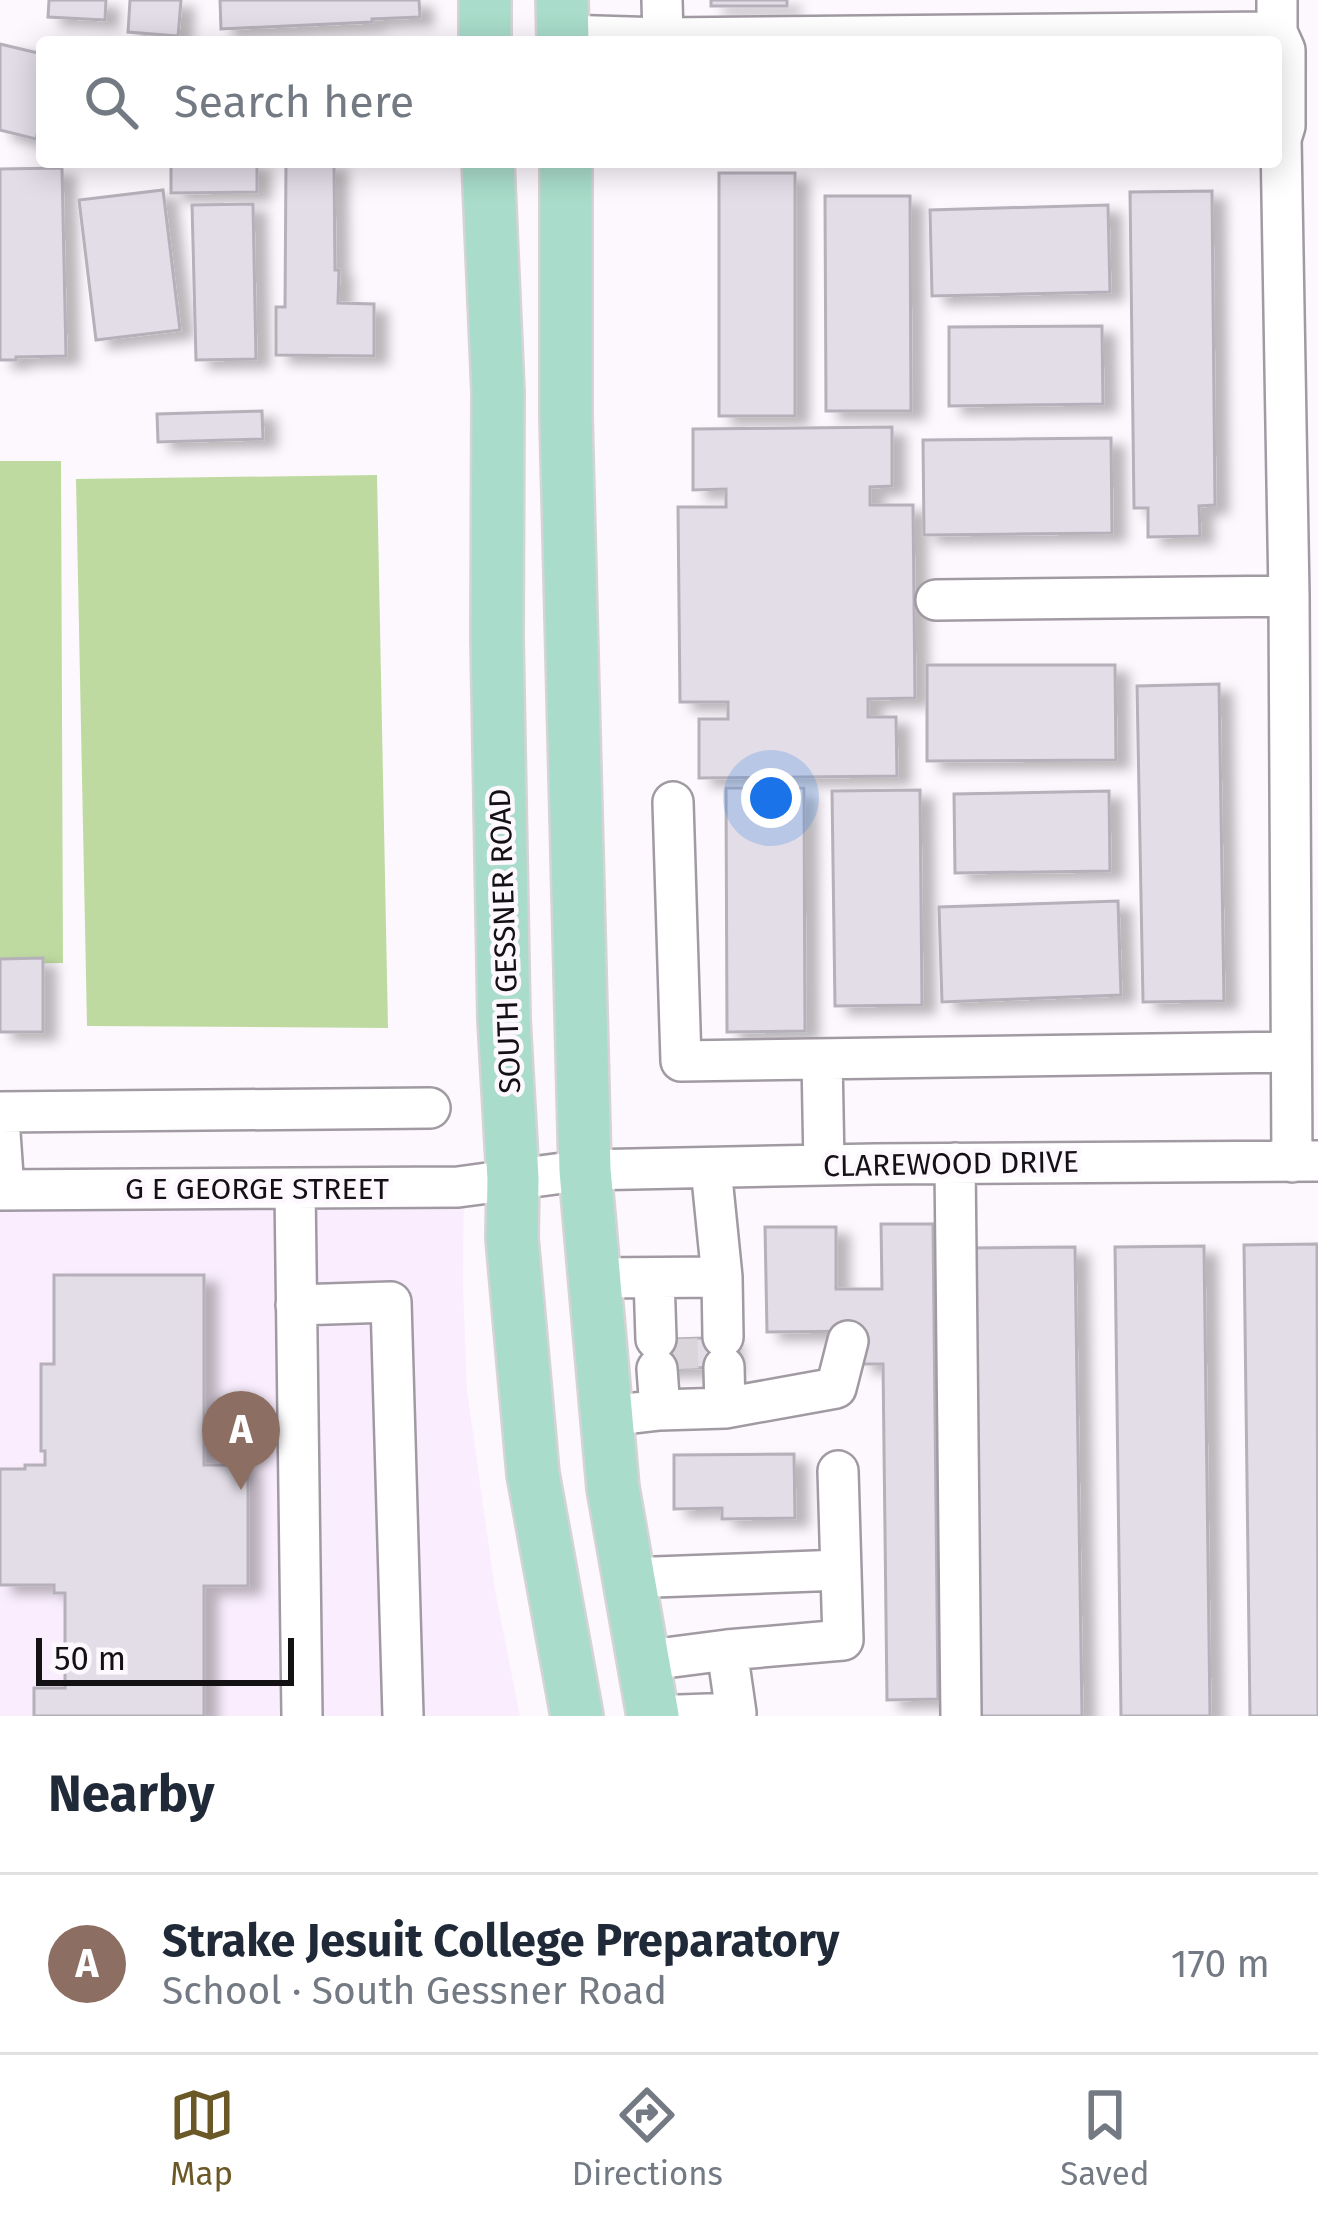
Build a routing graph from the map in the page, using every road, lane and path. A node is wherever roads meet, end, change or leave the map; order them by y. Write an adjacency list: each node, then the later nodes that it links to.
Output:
1 (484, 0): 5 (main road)
2 (662, 19): 3 (street); 4 (street)
3 (563, 26)
4 (1262, 26)
5 (485, 36)
6 (1282, 47): 7 (street)
7 (1282, 132)
8 (566, 168): 10 (main road); 14 (main road)
9 (1279, 168): 11 (street)
10 (488, 169): 13 (main road, SOUTH GESSNER ROAD)
11 (1289, 596): 12 (street); 16 (street)
12 (935, 600)
13 (497, 638): 14 (main road); 26 (main road, SOUTH GESSNER ROAD)
14 (573, 639): 25 (main road)
15 (673, 802): 17 (street)
16 (1291, 1052): 17 (street); 21 (street)
17 (822, 1059): 23 (street)
18 (430, 1108): 19 (street)
19 (0, 1112)
20 (0, 1132): 28 (street)
21 (1305, 1162): 22 (street, CLAREWOOD DRIVE)
22 (955, 1163): 23 (street, CLAREWOOD DRIVE); 46 (street)
23 (824, 1165): 24 (street, CLAREWOOD DRIVE)
24 (711, 1168): 25 (street, CLAREWOOD DRIVE); 29 (street)
25 (585, 1170): 26 (street, G E GEORGE STREET); 30 (main road)
26 (514, 1179): 27 (street, G E GEORGE STREET); 44 (main road, SOUTH GESSNER ROAD)
27 (295, 1189): 28 (street, G E GEORGE STREET); 31 (street)
28 (2, 1190)
29 (688, 1277): 30 (street); 33 (street); 33 (street)
30 (595, 1278): 35 (main road)
31 (296, 1305): 42 (street); 43 (street)
32 (848, 1341): 34 (street)
33 (690, 1353): 34 (street); 34 (street)
34 (692, 1409): 35 (street)
35 (608, 1416): 38 (main road)
36 (838, 1472): 37 (street)
37 (841, 1570): 38 (street); 39 (street)
38 (628, 1578): 40 (main road)
39 (727, 1650): 40 (street); 41 (street)
40 (642, 1660): 45 (main road)
41 (739, 1714): 45 (street)
42 (302, 1716)
43 (403, 1716)
44 (577, 1716)
45 (653, 1716)
46 (961, 1716)

